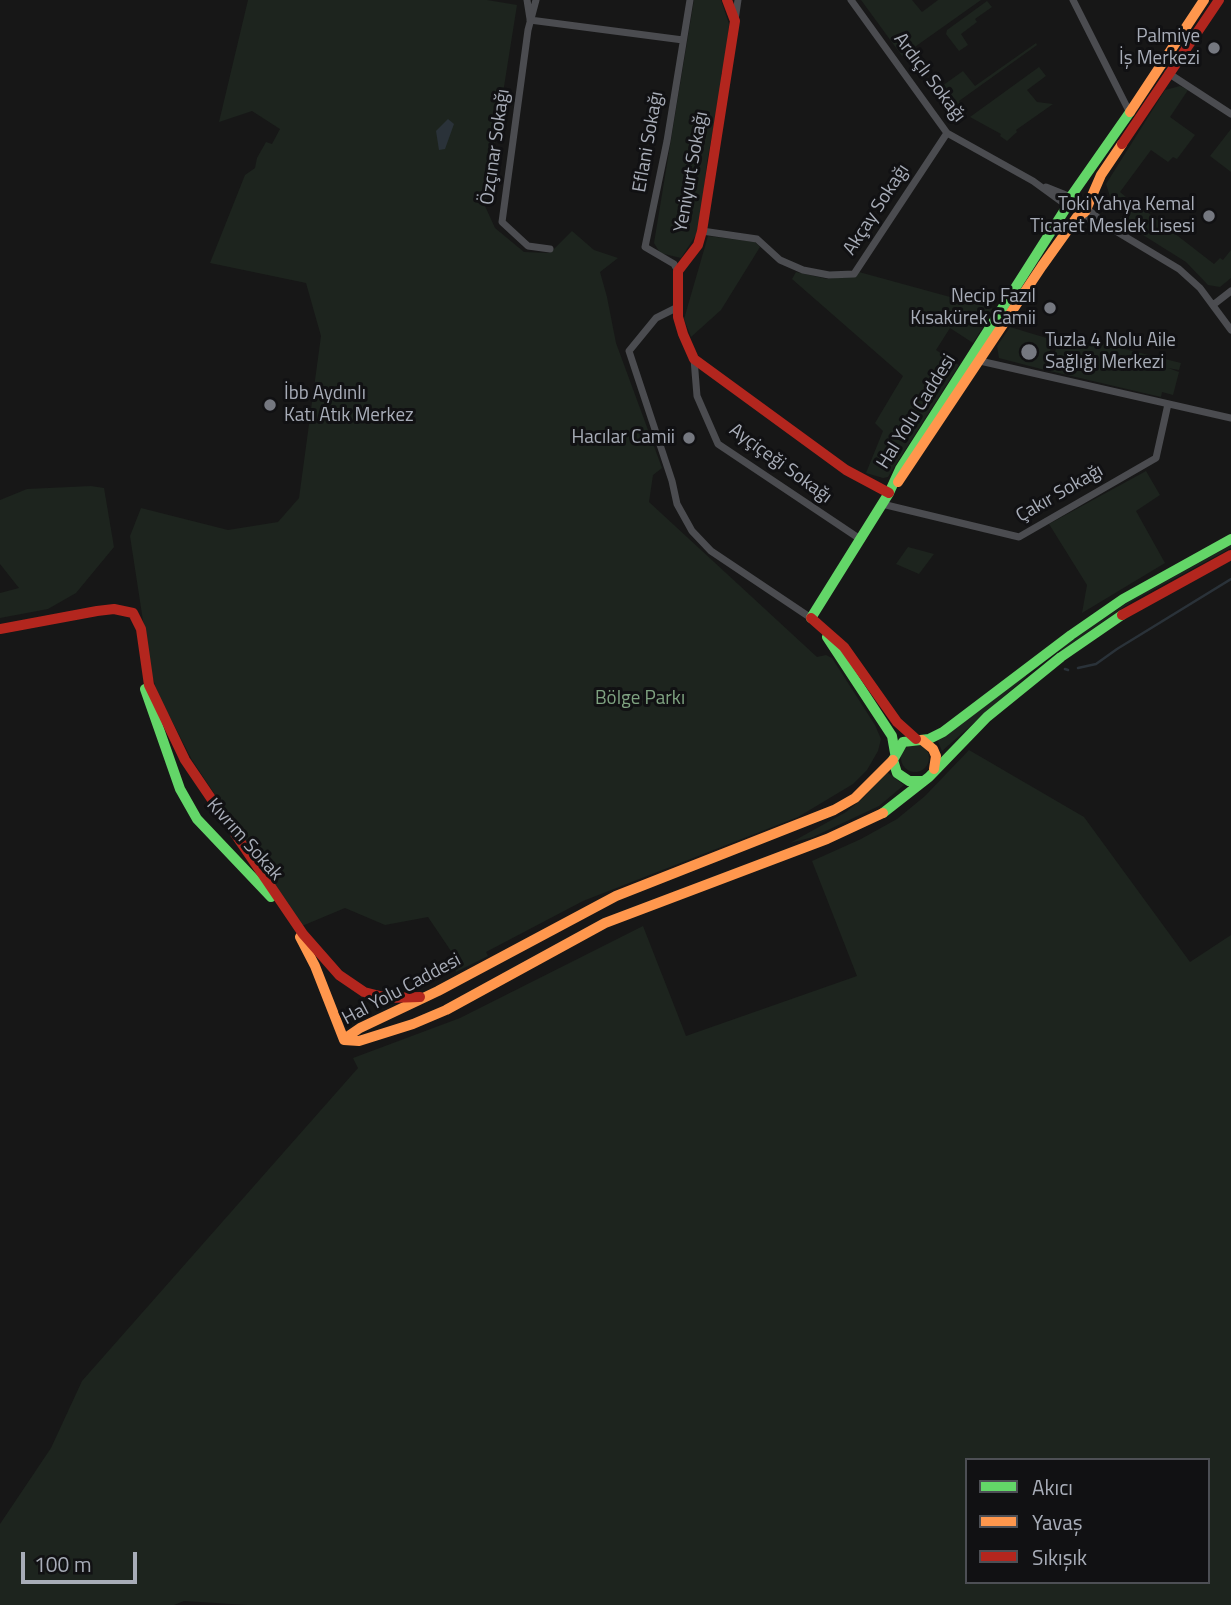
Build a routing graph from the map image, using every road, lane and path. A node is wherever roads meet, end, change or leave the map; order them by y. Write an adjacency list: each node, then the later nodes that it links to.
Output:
1 (527, 0): 10 (street, Özçınar Sokağı)
2 (536, 0): 10 (street, Özçınar Sokağı)
3 (690, 0): 12 (street, Eflani Sokağı)
4 (727, 0): 11 (street, Yeniyurt Sokağı)
5 (738, 0): 11 (street)
6 (851, 0): 16 (street, Ardıçlı Sokağı)
7 (1073, 0): 14 (street)
8 (1205, 0): 14 (street, Hal Yolu Caddesi)
9 (1219, 0): 13 (street, Hal Yolu Caddesi)
10 (530, 20): 12 (street); 20 (street, Özçınar Sokağı)
11 (735, 21): 19 (street, Yeniyurt Sokağı)
12 (683, 40): 21 (street, Eflani Sokağı)
13 (1168, 73): 15 (street); 18 (street, Hal Yolu Caddesi)
14 (1130, 113): 17 (street, Hal Yolu Caddesi)
15 (1231, 114)
16 (947, 133): 17 (street, Ardıçlı Sokağı); 19 (street, Akçay Sokağı)
17 (1069, 202): 18 (street); 18 (street); 30 (street, Hal Yolu Caddesi)
18 (1083, 212): 23 (street); 27 (street, Hal Yolu Caddesi)
19 (702, 231): 21 (street, Yeniyurt Sokağı)
20 (550, 249)
21 (678, 271): 24 (street)
22 (1231, 291): 23 (street)
23 (1213, 305): 25 (street)
24 (678, 307): 26 (street); 36 (street)
25 (1231, 330)
26 (694, 359): 30 (street); 32 (street, Ayçiçeği Sokağı)
27 (979, 361): 28 (street); 30 (street, Hal Yolu Caddesi)
28 (1168, 404): 29 (street); 31 (street, Çakır Sokağı)
29 (1231, 418)
30 (889, 493): 31 (street, Hal Yolu Caddesi)
31 (882, 504): 32 (street, Hal Yolu Caddesi)
32 (860, 539): 36 (street, Hal Yolu Caddesi)
33 (1231, 539): 38 (street)
34 (1231, 555): 40 (street)
35 (133, 613): 37 (street); 42 (street); 43 (street, Kıvrım Sokak)
36 (811, 618): 38 (street); 39 (street)
37 (0, 629)
38 (919, 740): 39 (street); 40 (street)
39 (894, 756): 41 (street); 42 (street, Hal Yolu Caddesi)
40 (934, 771): 41 (street)
41 (923, 780): 43 (street, Hal Yolu Caddesi)
42 (428, 996): 43 (street, Hal Yolu Caddesi)
43 (344, 1040)

